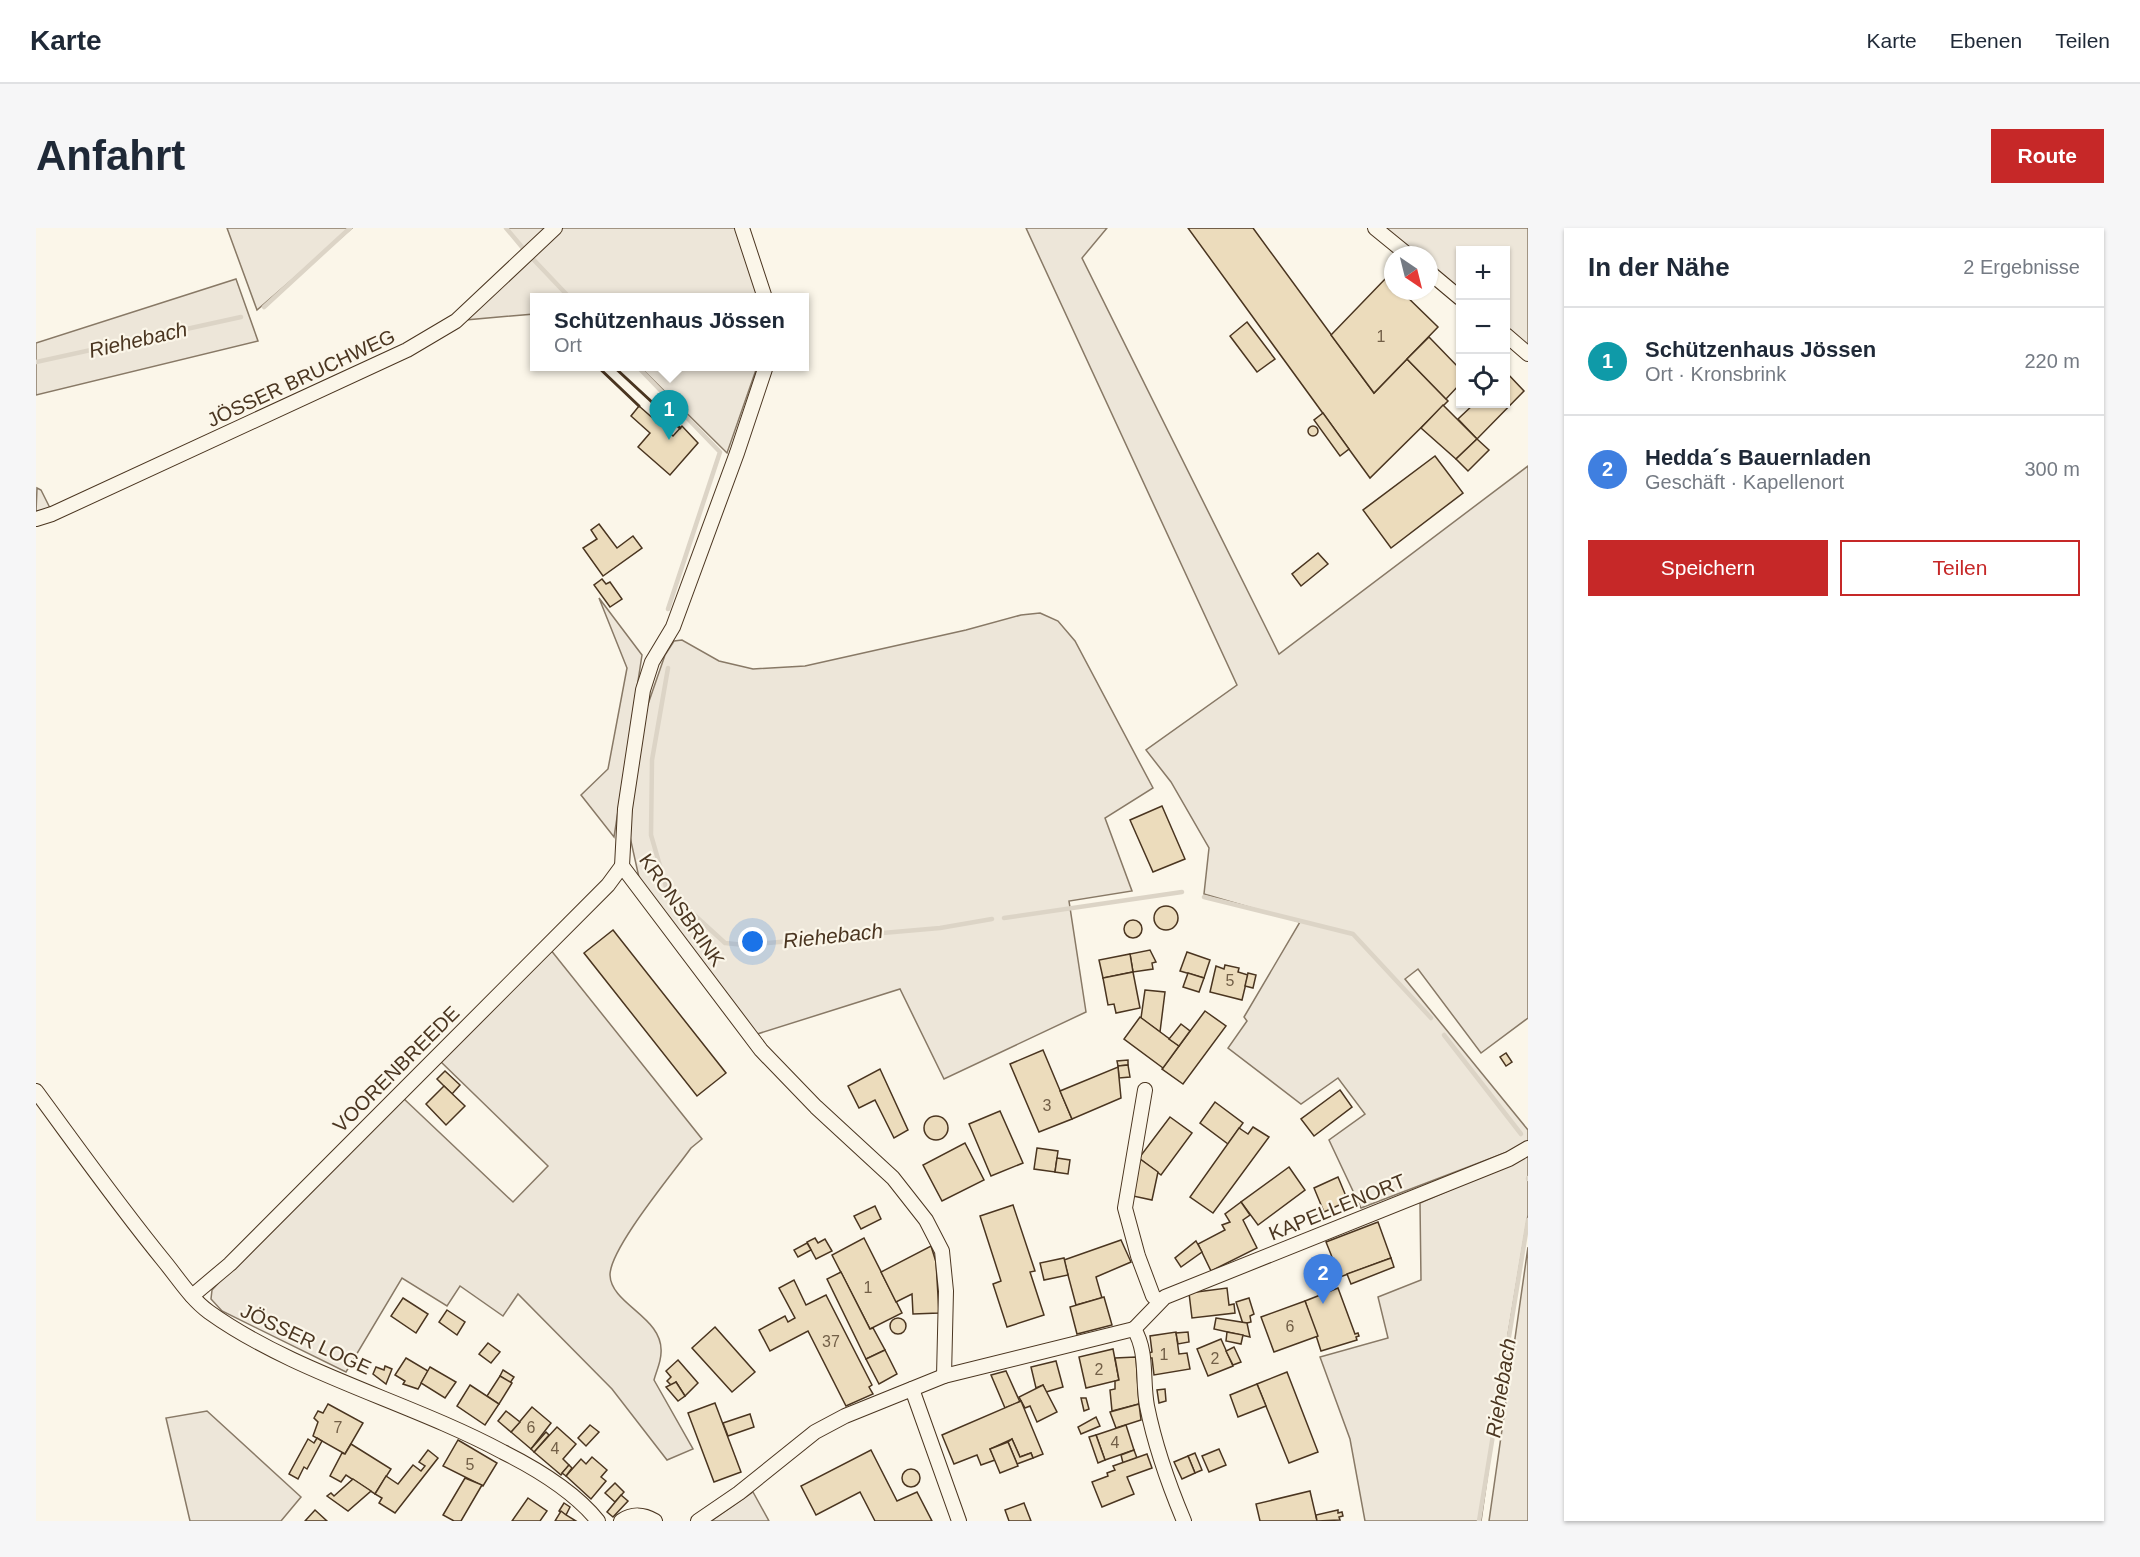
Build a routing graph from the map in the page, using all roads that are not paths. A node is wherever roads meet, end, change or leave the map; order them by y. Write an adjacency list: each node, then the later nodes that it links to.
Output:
1 (555, 228): 11 (street, JÖSSER BRUCHWEG)
2 (742, 228): 6 (street)
3 (1376, 228): 4 (street)
4 (1397, 246)
5 (1438, 279): 7 (street)
6 (764, 293)
7 (1456, 294)
8 (1510, 338): 9 (street)
9 (1528, 354)
10 (764, 371): 12 (street, KRONSBRINK)
11 (36, 519)
12 (622, 866): 16 (street, VOORENBREEDE); 19 (street, KRONSBRINK)
13 (1145, 1090): 17 (street)
14 (36, 1091): 16 (street, JÖSSER LOGE)
15 (1528, 1148): 17 (street, KAPELLENORT)
16 (192, 1296): 21 (street, JÖSSER LOGE)
17 (1159, 1301): 18 (street, KAPELLENORT)
18 (1134, 1329): 19 (street); 26 (street)
19 (944, 1376): 20 (street)
20 (912, 1389): 24 (street); 25 (street)
21 (598, 1521)
22 (621, 1521): 23 (street)
23 (655, 1521)
24 (698, 1521)
25 (959, 1521)
26 (1184, 1521)

